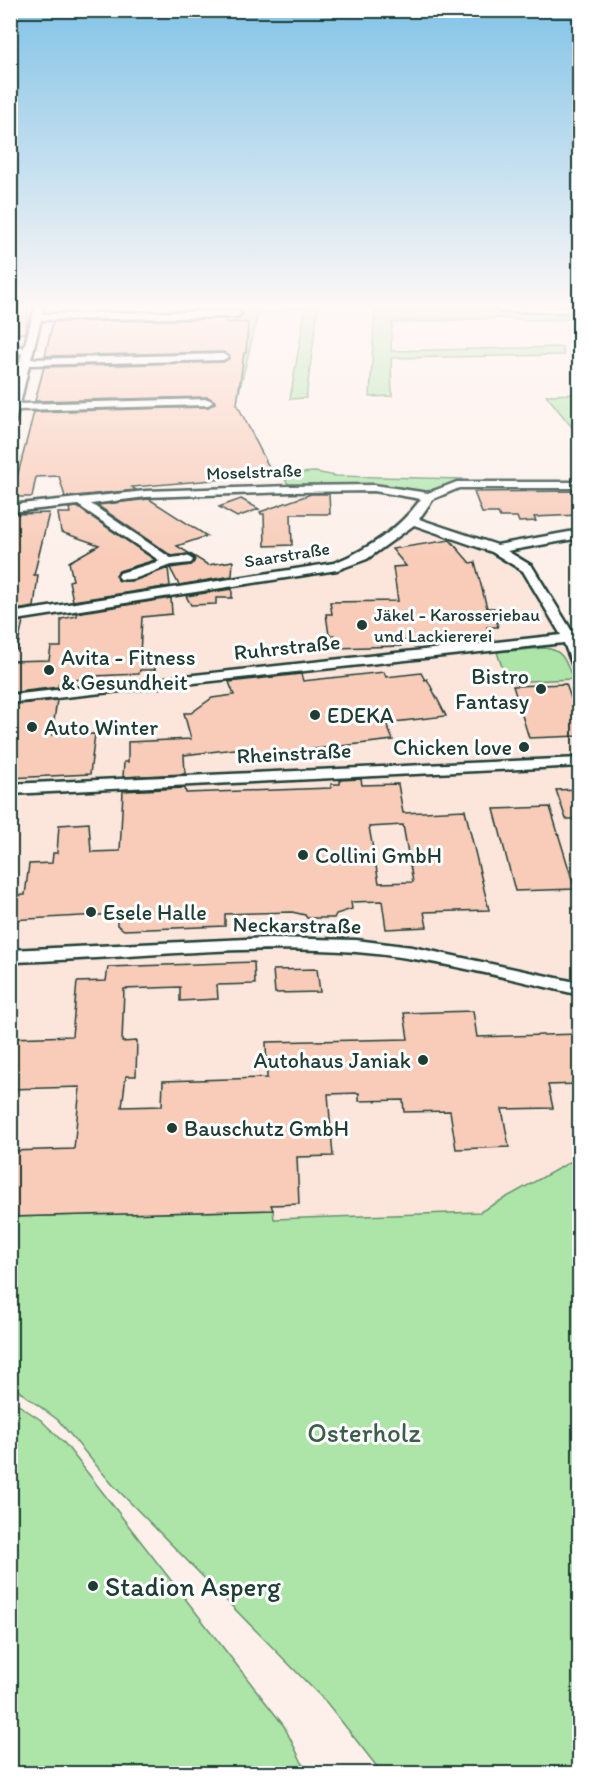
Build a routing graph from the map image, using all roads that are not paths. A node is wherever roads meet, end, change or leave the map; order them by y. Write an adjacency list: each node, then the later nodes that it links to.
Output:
1 (19, 390): 3 (street)
2 (208, 402): 3 (street)
3 (12, 413)
4 (579, 485): 5 (street)
5 (429, 497): 6 (street, Moselstraße); 8 (street, Saarstraße)
6 (81, 502): 7 (street, Moselstraße); 12 (street)
7 (10, 509)
8 (412, 520): 10 (street); 14 (street, Saarstraße)
9 (579, 534): 10 (street)
10 (496, 549): 15 (street)
11 (187, 560): 12 (street)
12 (169, 562): 13 (street)
13 (124, 576)
14 (10, 618)
15 (568, 638): 16 (street); 17 (street, Ruhrstraße)
16 (579, 666)
17 (10, 699)
18 (579, 762): 19 (street, Rheinstraße)
19 (10, 789)
20 (10, 956): 21 (street, Neckarstraße)
21 (579, 989)

